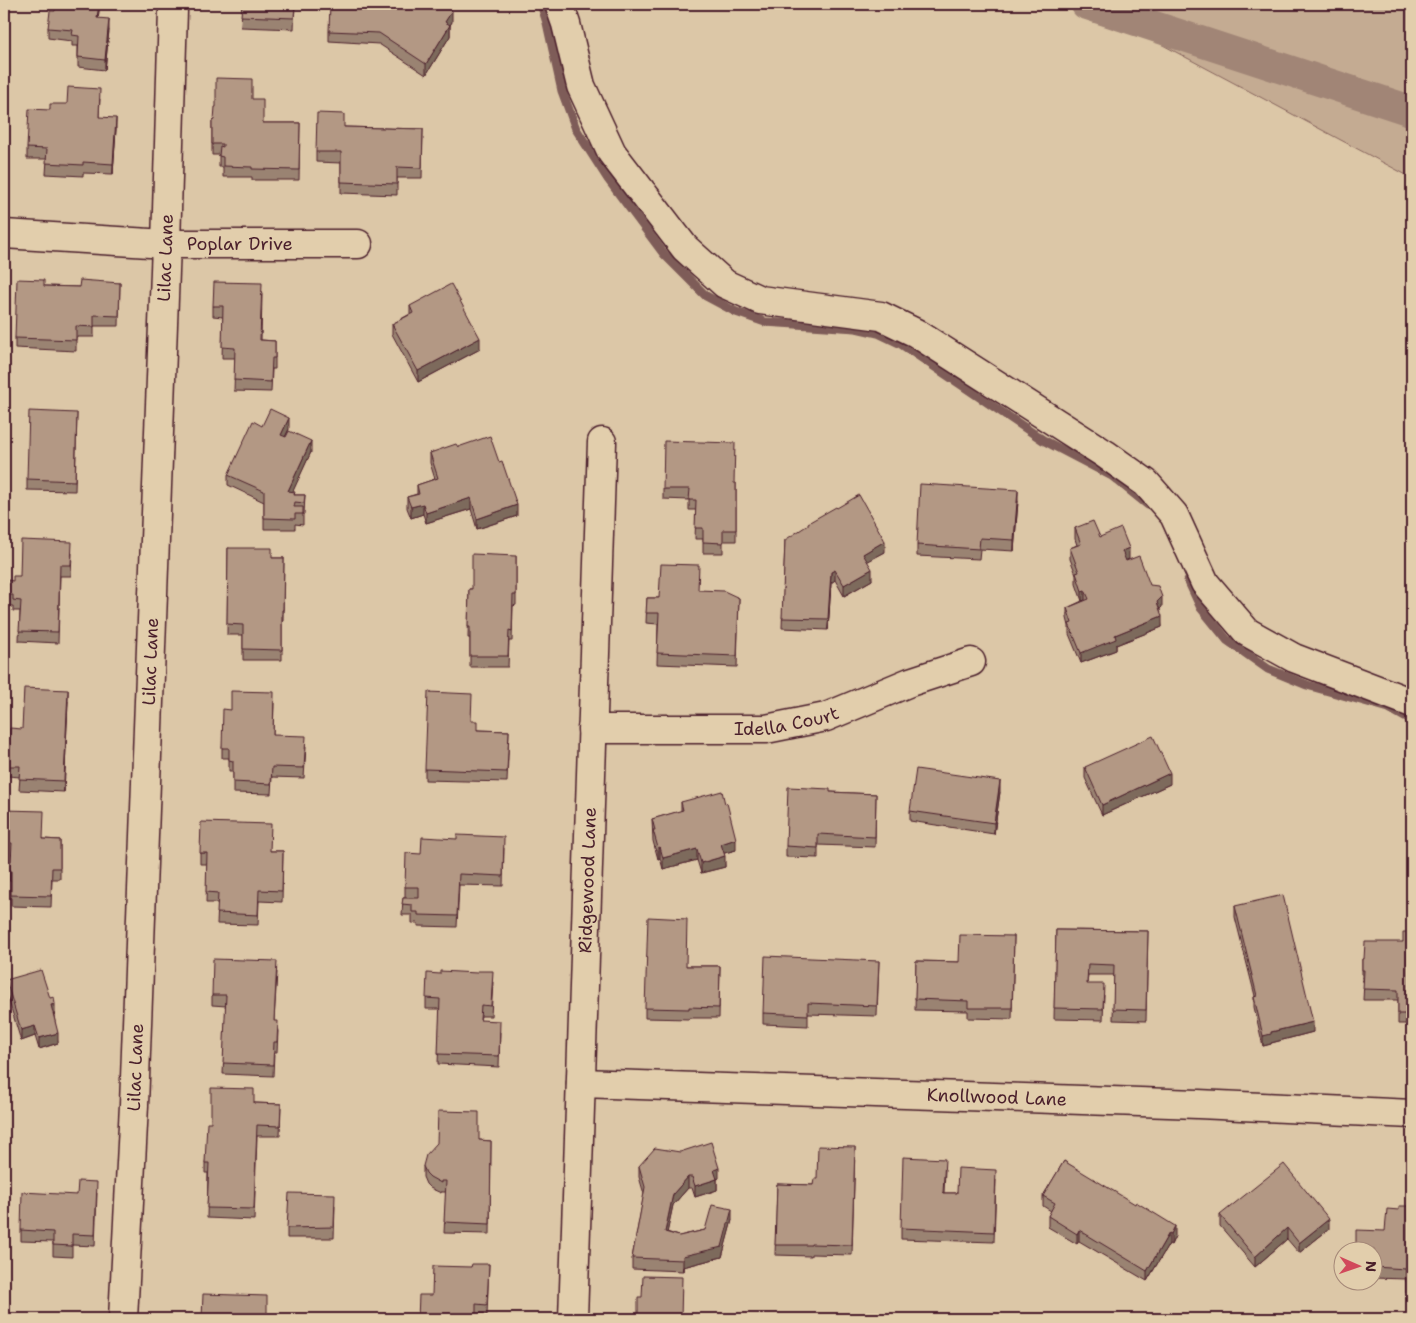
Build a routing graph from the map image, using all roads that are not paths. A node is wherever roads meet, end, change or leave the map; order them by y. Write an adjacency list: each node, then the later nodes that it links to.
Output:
1 (172, 4): 4 (street, Lilac Lane)
2 (559, 4): 8 (street)
3 (4, 234): 4 (street, Poplar Drive)
4 (166, 244): 5 (street, Poplar Drive); 12 (street, Lilac Lane)
5 (358, 244)
6 (602, 442): 9 (street, Ridgewood Lane)
7 (971, 662): 9 (street, Idella Court)
8 (1412, 703)
9 (592, 729): 10 (street, Ridgewood Lane)
10 (581, 1083): 11 (street, Knollwood Lane); 13 (street, Ridgewood Lane)
11 (1412, 1114)
12 (123, 1319)
13 (572, 1319)

